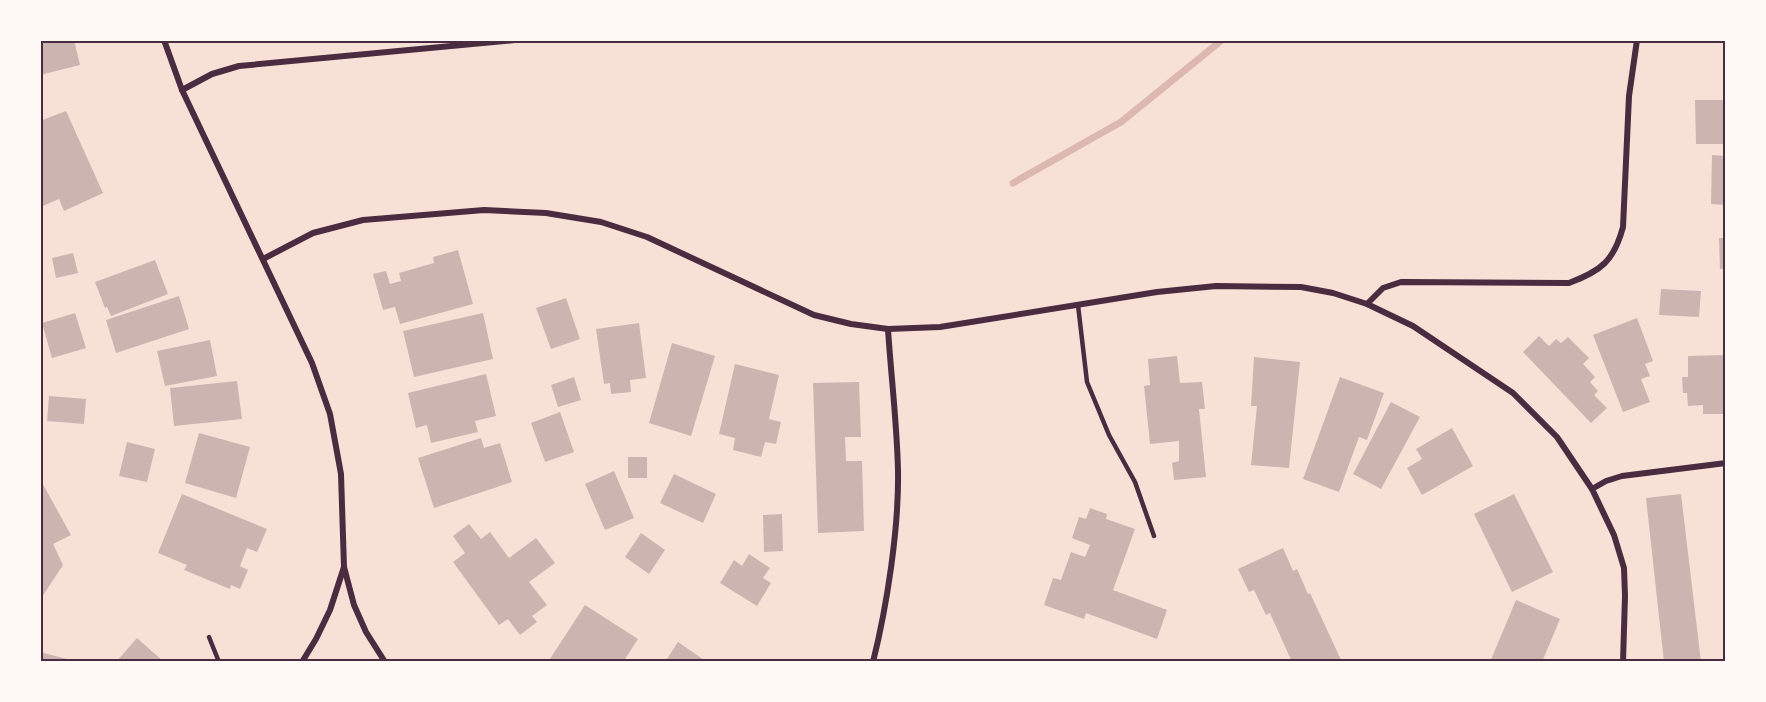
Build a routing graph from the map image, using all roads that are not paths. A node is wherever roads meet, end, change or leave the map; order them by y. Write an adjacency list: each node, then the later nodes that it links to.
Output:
1 (164, 40): 4 (street)
2 (515, 40): 4 (street)
3 (1637, 40): 6 (street)
4 (183, 90): 5 (street)
5 (263, 259): 8 (street); 12 (street)
6 (1367, 303): 7 (street); 10 (street)
7 (1078, 305): 8 (street); 11 (lane)
8 (888, 329): 17 (street)
9 (1725, 463): 10 (street)
10 (1592, 489): 18 (street)
11 (1154, 536)
12 (344, 567): 15 (street); 16 (street)
13 (210, 637): 14 (lane)
14 (219, 662)
15 (302, 662)
16 (385, 662)
17 (873, 662)
18 (1623, 662)

